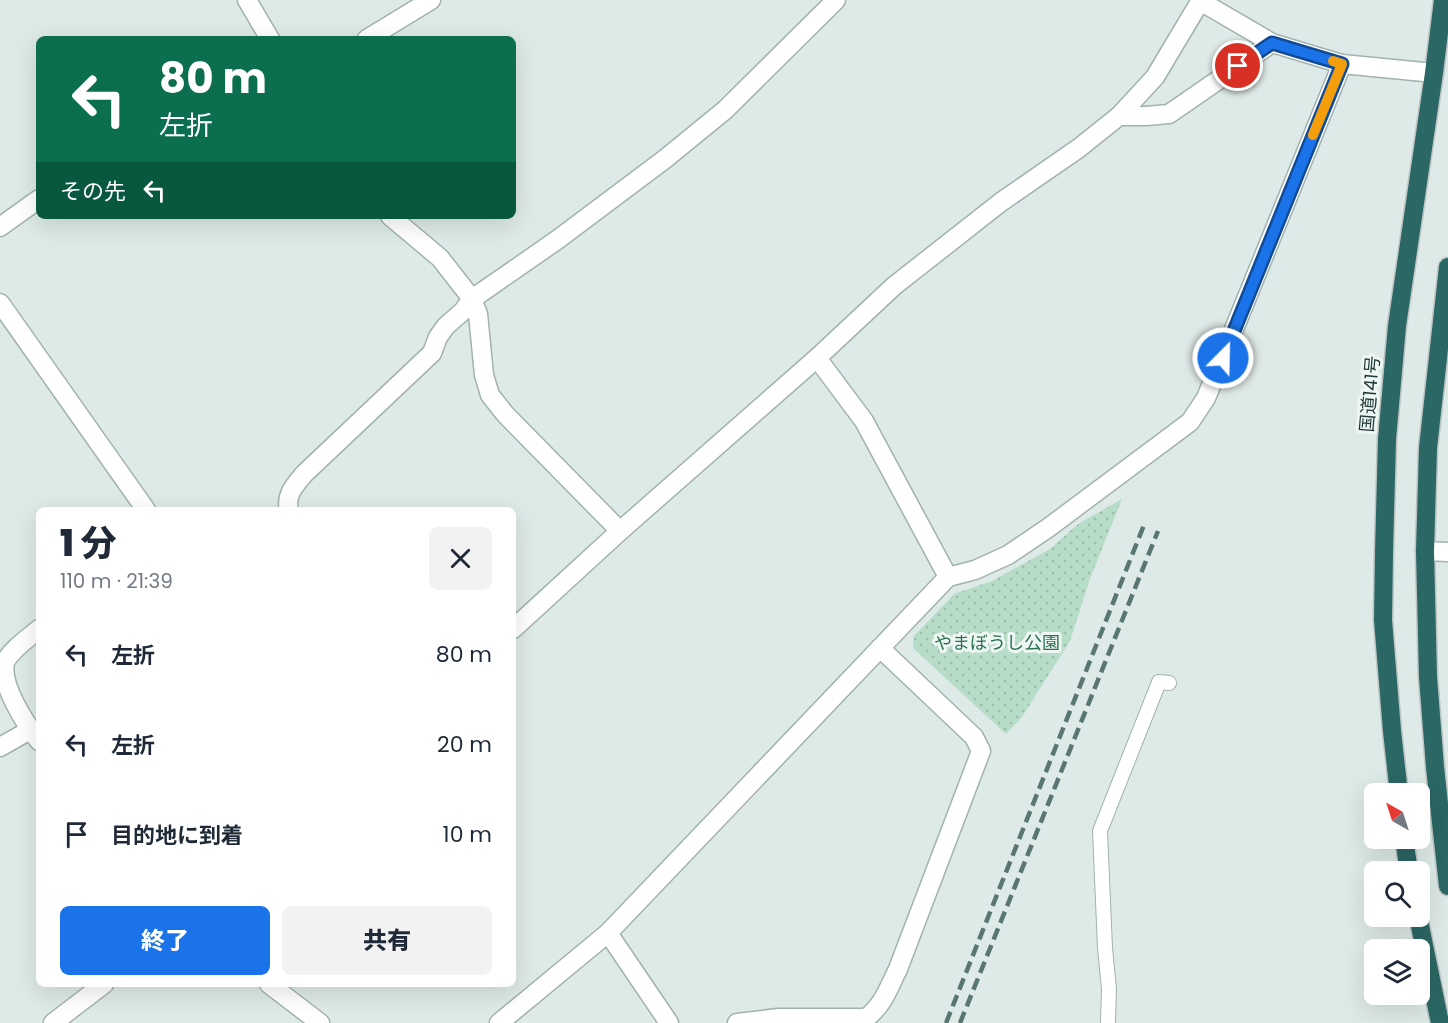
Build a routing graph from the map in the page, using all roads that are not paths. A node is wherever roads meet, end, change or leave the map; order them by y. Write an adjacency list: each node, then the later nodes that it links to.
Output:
1 (247, 0): 6 (street)
2 (431, 0): 7 (street)
3 (836, 0): 16 (street)
4 (1201, 0): 8 (street); 11 (street)
5 (1443, 0): 10 (highway, 国道141号)
6 (268, 36)
7 (372, 36)
8 (1272, 43): 9 (street); 11 (street)
9 (1342, 64): 10 (street); 24 (street)
10 (1434, 73): 31 (highway, 国道141号)
11 (1119, 116): 18 (street)
12 (36, 201): 14 (street)
13 (394, 219): 16 (street)
14 (0, 227)
15 (1448, 267): 22 (highway)
16 (472, 299): 20 (street); 21 (street)
17 (0, 303): 19 (street)
18 (817, 358): 21 (street); 24 (street)
19 (144, 507)
20 (288, 507)
21 (620, 531): 25 (street)
22 (1425, 551): 23 (street); 32 (highway)
23 (1448, 552)
24 (948, 577): 27 (street)
25 (516, 626)
26 (36, 632): 29 (street)
27 (880, 648): 34 (street); 41 (street)
28 (1169, 683): 42 (lane)
29 (34, 735): 30 (street)
30 (0, 747)
31 (1398, 783)
32 (1448, 886)
33 (1420, 927): 43 (highway)
34 (608, 933): 39 (street); 40 (street)
35 (100, 987): 37 (street)
36 (273, 987): 38 (street)
37 (53, 1023)
38 (320, 1023)
39 (499, 1023)
40 (669, 1023)
41 (737, 1023)
42 (1107, 1023)
43 (1440, 1023)

